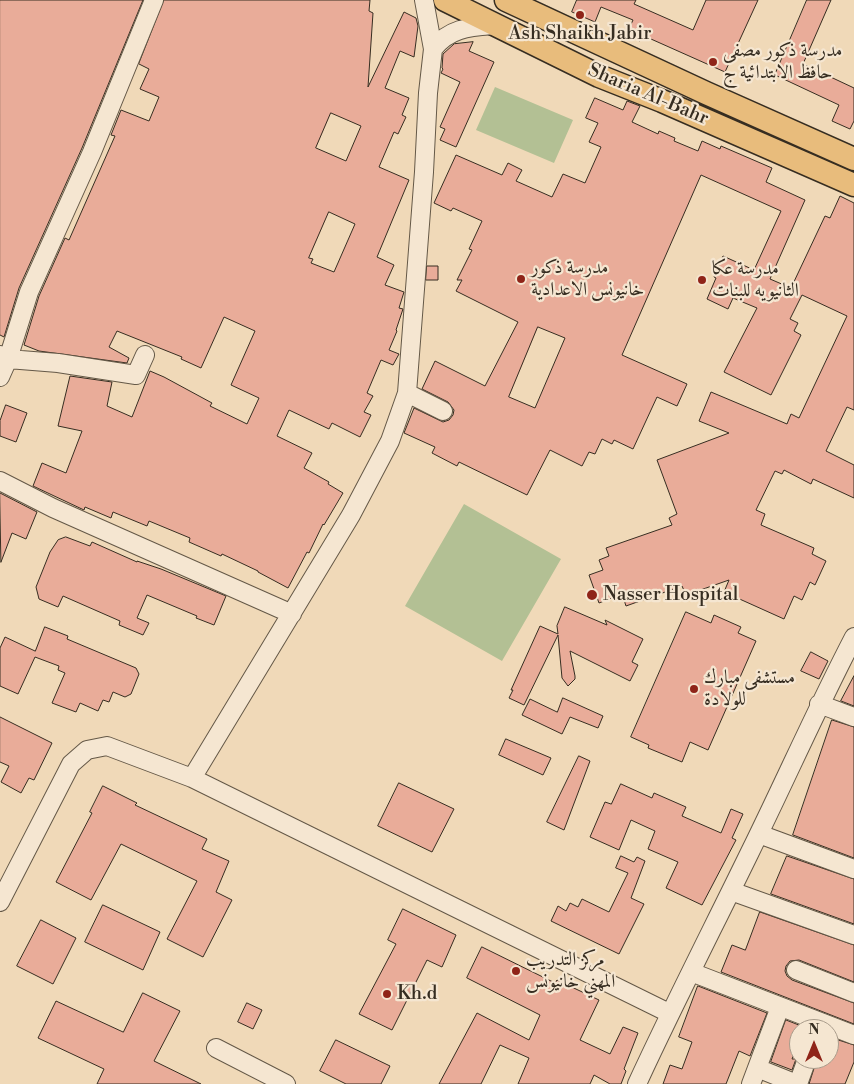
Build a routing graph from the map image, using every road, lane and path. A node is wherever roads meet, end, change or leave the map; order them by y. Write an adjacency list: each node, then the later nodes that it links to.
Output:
1 (154, 0): 10 (street)
2 (424, 0): 6 (street)
3 (446, 0): 5 (main road, Sharia Al-Bahr)
4 (506, 0): 7 (main road, Sharia Al-Bahr)
5 (497, 25): 6 (street); 8 (main road, Sharia Al-Bahr)
6 (433, 49): 12 (street)
7 (854, 159)
8 (854, 184)
9 (145, 355): 10 (street)
10 (4, 357): 11 (street)
11 (0, 377)
12 (407, 393): 13 (street); 15 (street)
13 (443, 411)
14 (0, 481): 15 (street)
15 (292, 614): 19 (street)
16 (854, 637): 17 (street)
17 (820, 704): 18 (street); 20 (street)
18 (854, 717)
19 (192, 778): 23 (street); 29 (street)
20 (759, 834): 21 (street); 22 (street)
21 (854, 869)
22 (731, 891): 24 (street); 26 (street)
23 (0, 902)
24 (854, 935)
25 (796, 970): 27 (street)
26 (692, 972): 28 (street); 29 (street)
27 (854, 993)
28 (780, 1007): 30 (street); 35 (street)
29 (669, 1013): 37 (street)
30 (805, 1019)
31 (839, 1031): 32 (street)
32 (854, 1035)
33 (216, 1048): 36 (street)
34 (803, 1069): 38 (street)
35 (754, 1076): 38 (street)
36 (286, 1084)
37 (637, 1084)
38 (798, 1084)

